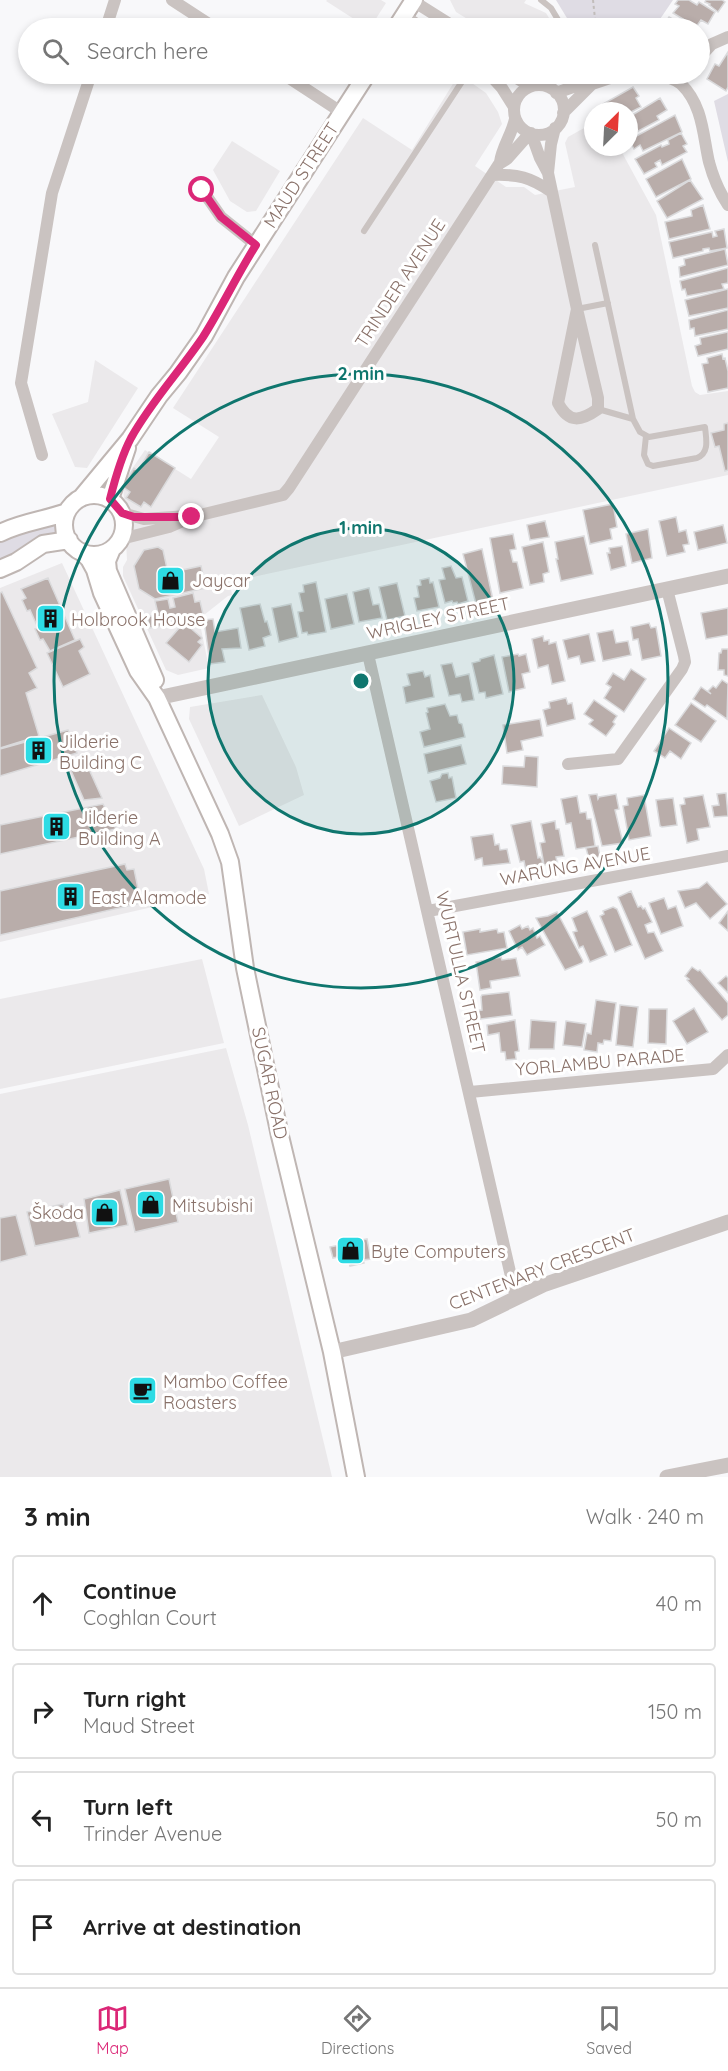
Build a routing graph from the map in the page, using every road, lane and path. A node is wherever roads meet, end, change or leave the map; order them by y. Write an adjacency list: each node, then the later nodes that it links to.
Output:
1 (115, 0): 6 (street)
2 (172, 0): 7 (street)
3 (541, 0): 10 (lane)
4 (593, 0): 11 (path)
5 (414, 1): 8 (main road); 9 (street)
6 (109, 18)
7 (200, 18)
8 (403, 18)
9 (440, 18)
10 (557, 18)
11 (595, 18)
12 (728, 37): 13 (street)
13 (710, 46)
14 (88, 84): 45 (street)
15 (298, 84): 25 (street)
16 (360, 84): 25 (main road, MAUD STREET)
17 (460, 84): 36 (lane)
18 (498, 84): 26 (street)
19 (531, 84): 23 (street)
20 (580, 84): 24 (street)
21 (587, 84): 27 (street)
22 (686, 84): 35 (street)
23 (535, 85): 24 (street); 26 (street)
24 (556, 93): 27 (street)
25 (341, 112): 37 (main road, MAUD STREET)
26 (515, 113): 29 (street); 30 (street, TRINDER AVENUE)
27 (563, 113): 28 (street)
28 (555, 128): 29 (street); 31 (street)
29 (530, 133): 30 (street, TRINDER AVENUE); 31 (street)
30 (500, 164): 32 (street, TRINDER AVENUE)
31 (549, 173): 34 (street)
32 (492, 175): 34 (street); 50 (street, TRINDER AVENUE)
33 (202, 190): 37 (street)
34 (552, 192): 40 (street)
35 (728, 205)
36 (364, 231)
37 (256, 245): 44 (main road, MAUD STREET)
38 (595, 245): 39 (lane)
39 (608, 303): 40 (lane); 42 (lane)
40 (577, 309): 41 (street); 41 (street)
41 (598, 409): 42 (lane)
42 (633, 418): 43 (lane)
43 (646, 436): 43 (lane)
44 (130, 439): 46 (main road, MAUD STREET); 47 (main road, MAUD STREET)
45 (42, 455)
46 (81, 498): 47 (main road); 48 (main road)
47 (110, 499): 49 (main road)
48 (67, 512): 51 (main road); 52 (main road)
49 (122, 513): 50 (street, TRINDER AVENUE); 53 (main road)
50 (192, 517): 53 (street, TRINDER AVENUE)
51 (0, 532)
52 (69, 540): 54 (main road); 55 (main road)
53 (116, 544): 54 (main road); 59 (main road)
54 (82, 552): 59 (main road)
55 (0, 568)
56 (728, 576): 57 (street, WRIGLEY STREET)
57 (667, 589): 58 (street, WRIGLEY STREET); 60 (street)
58 (368, 654): 59 (street, WRIGLEY STREET); 62 (street, WURTULLA STREET)
59 (157, 698): 67 (main road, SUGAR ROAD)
60 (568, 764)
61 (728, 856): 62 (street, WARUNG AVENUE)
62 (429, 911): 64 (street, WURTULLA STREET)
63 (728, 1055): 64 (street, YORLAMBU PARADE)
64 (470, 1092): 66 (street, WURTULLA STREET)
65 (728, 1222): 66 (street, CENTENARY CRESCENT)
66 (516, 1298): 67 (street, CENTENARY CRESCENT)
67 (332, 1352): 69 (main road, SUGAR ROAD)
68 (728, 1465): 70 (street)
69 (356, 1477)
70 (667, 1477)

